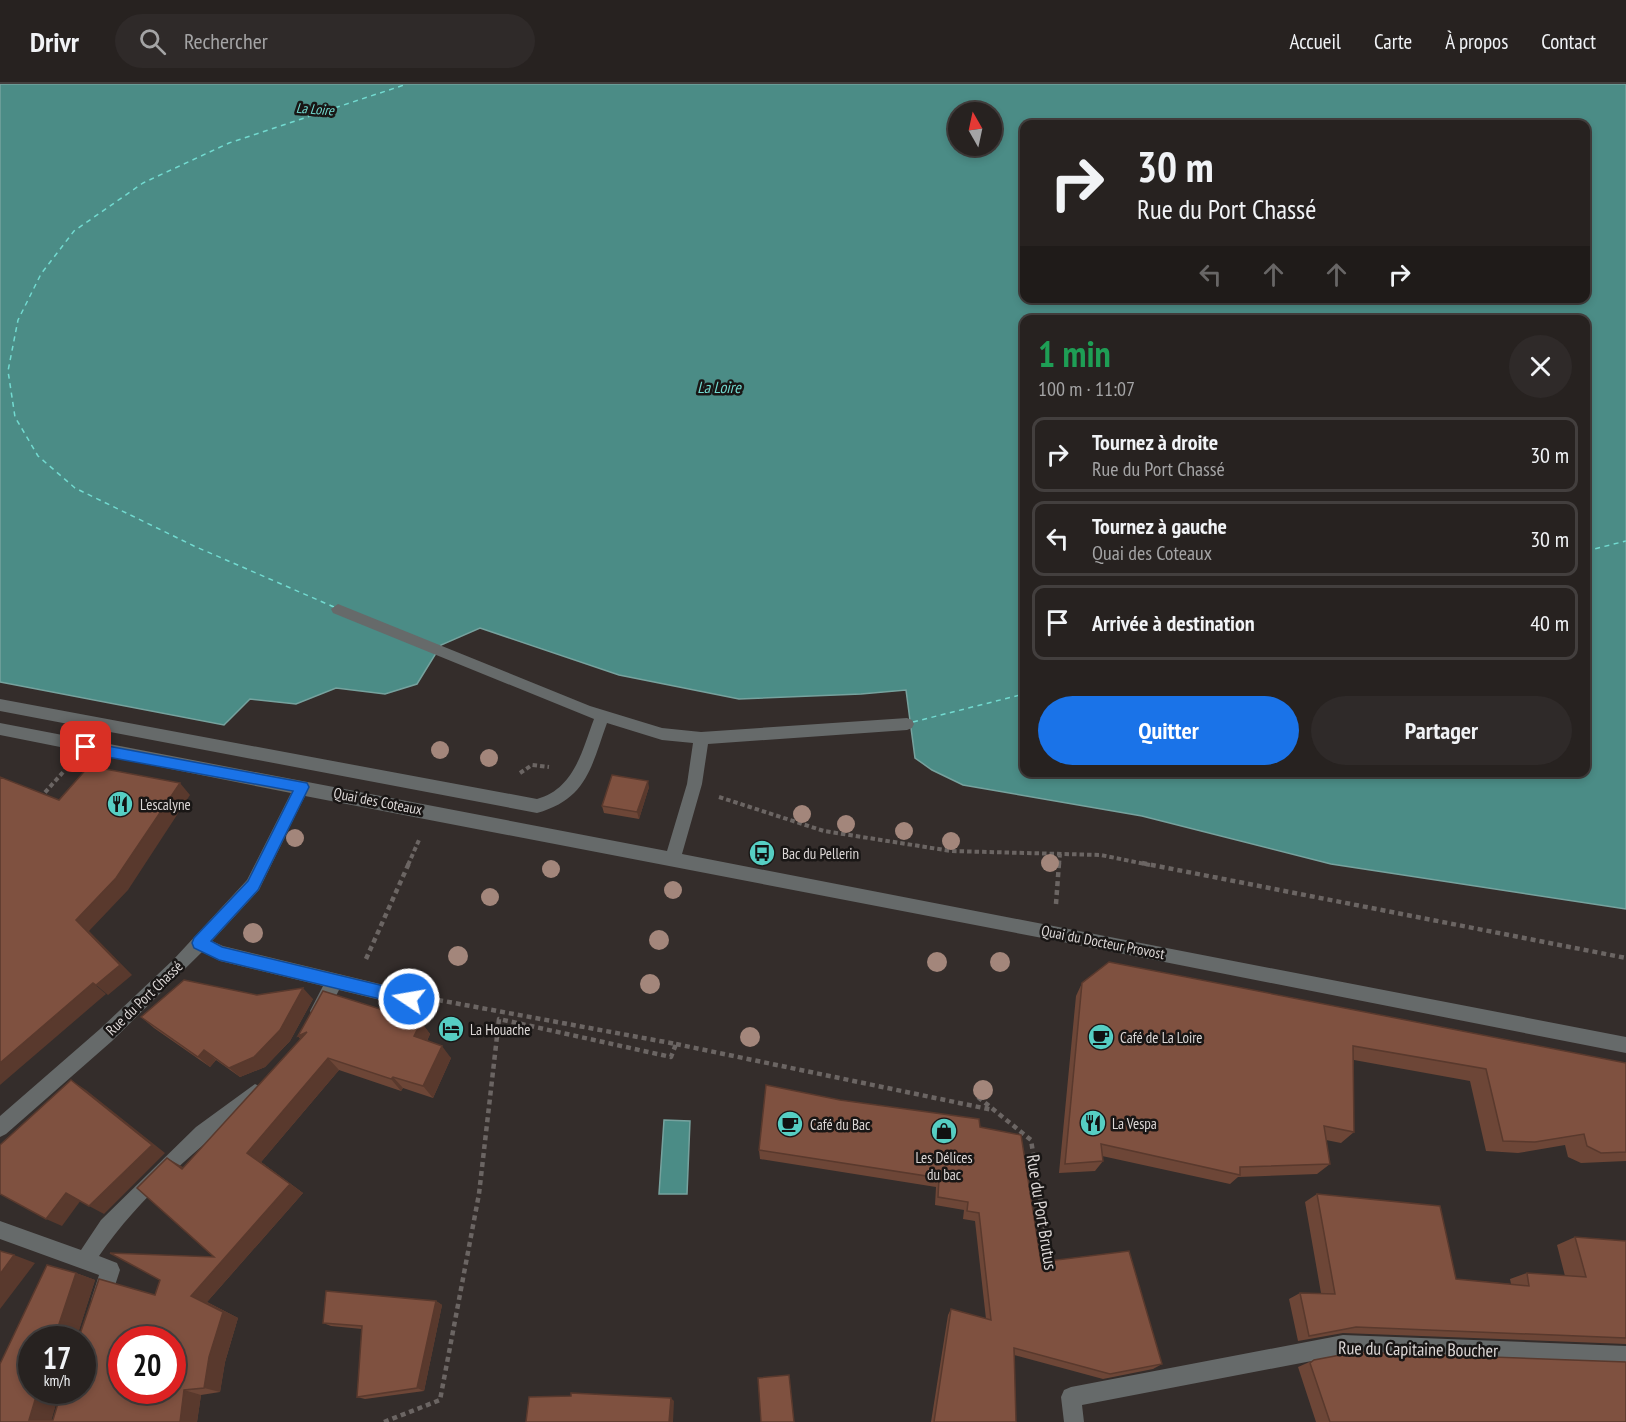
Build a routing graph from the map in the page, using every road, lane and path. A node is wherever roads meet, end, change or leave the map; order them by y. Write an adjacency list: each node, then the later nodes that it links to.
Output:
1 (338, 609): 3 (street)
2 (0, 705): 3 (street)
3 (602, 717): 6 (street)
4 (907, 724): 6 (street)
5 (0, 729): 7 (street, Quai des Coteaux)
6 (701, 738): 9 (street)
7 (86, 747): 8 (street, Quai des Coteaux); 10 (path)
8 (302, 787): 11 (street, Quai des Coteaux); 15 (street, Rue du Port Chassé)
9 (696, 789): 12 (path); 13 (street)
10 (34, 804)
11 (579, 841): 13 (street, Quai du Docteur Provost)
12 (1060, 854): 14 (path); 16 (path)
13 (673, 858): 14 (street, Quai du Docteur Provost)
14 (1053, 932): 21 (street, Quai du Docteur Provost)
15 (200, 943): 17 (street); 25 (street, Rue du Port Chassé)
16 (1626, 958)
17 (334, 982): 18 (street); 19 (street)
18 (409, 999): 20 (path)
19 (308, 1030)
20 (676, 1044): 24 (path); 31 (path)
21 (1626, 1045)
22 (268, 1080): 27 (street)
23 (978, 1097): 24 (path, Rue du Port Brutus)
24 (994, 1110): 28 (path, Rue du Port Brutus)
25 (0, 1128)
26 (0, 1230): 27 (street)
27 (85, 1260): 29 (street)
28 (1051, 1269)
29 (96, 1313)
30 (1626, 1356): 32 (street, Rue du Capitaine Boucher)
31 (384, 1422)
32 (1074, 1422)

